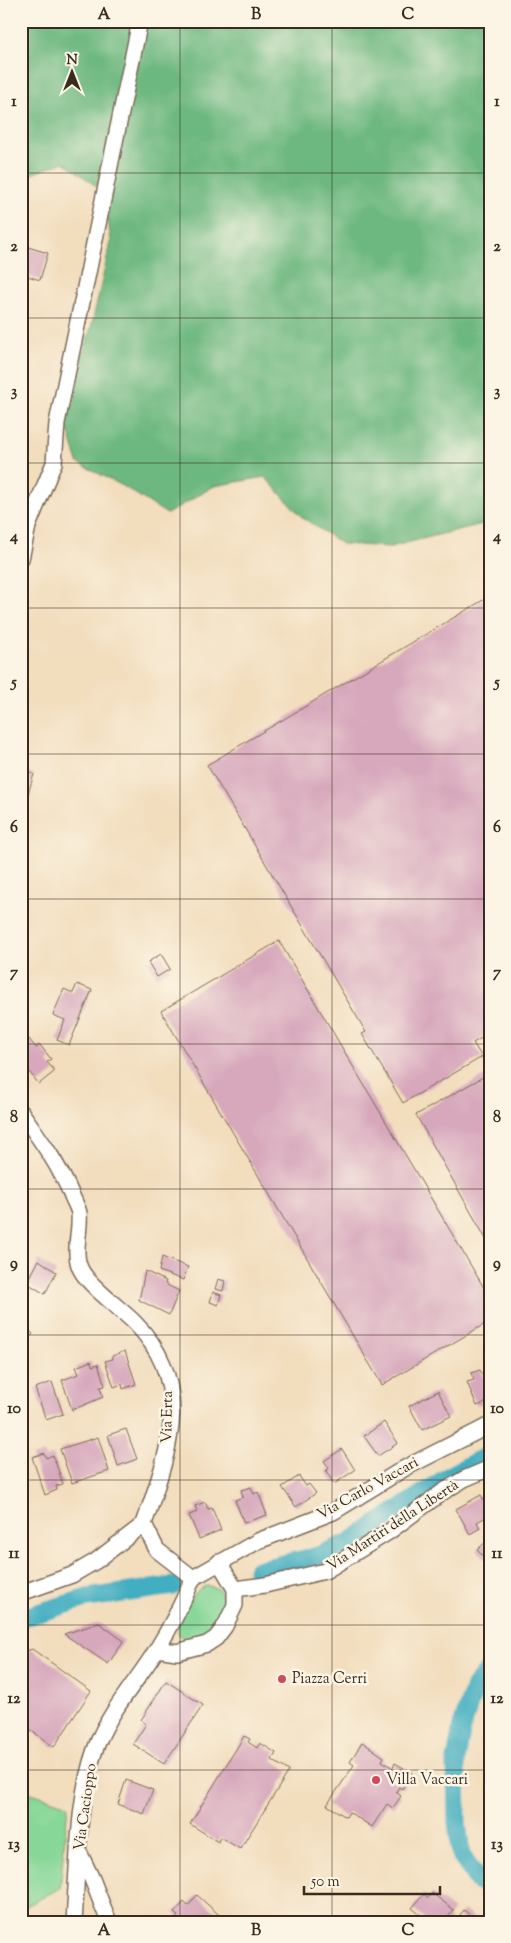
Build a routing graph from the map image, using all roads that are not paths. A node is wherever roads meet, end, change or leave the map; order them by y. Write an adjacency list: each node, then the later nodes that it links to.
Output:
1 (140, 21): 2 (street)
2 (21, 560)
3 (21, 1112): 6 (street, Via Erta)
4 (490, 1425): 7 (street, Via Carlo Vaccari)
5 (490, 1468): 9 (street, Via Martiri della Libertà)
6 (144, 1524): 8 (street); 10 (street)
7 (219, 1562): 8 (street, Via Carlo Vaccari); 9 (street)
8 (193, 1578): 11 (street)
9 (235, 1589): 11 (street)
10 (21, 1593)
11 (157, 1649): 12 (street, Via Cacioppo)
12 (79, 1852): 13 (street, Via Cacioppo); 14 (street)
13 (74, 1922)
14 (109, 1922)

